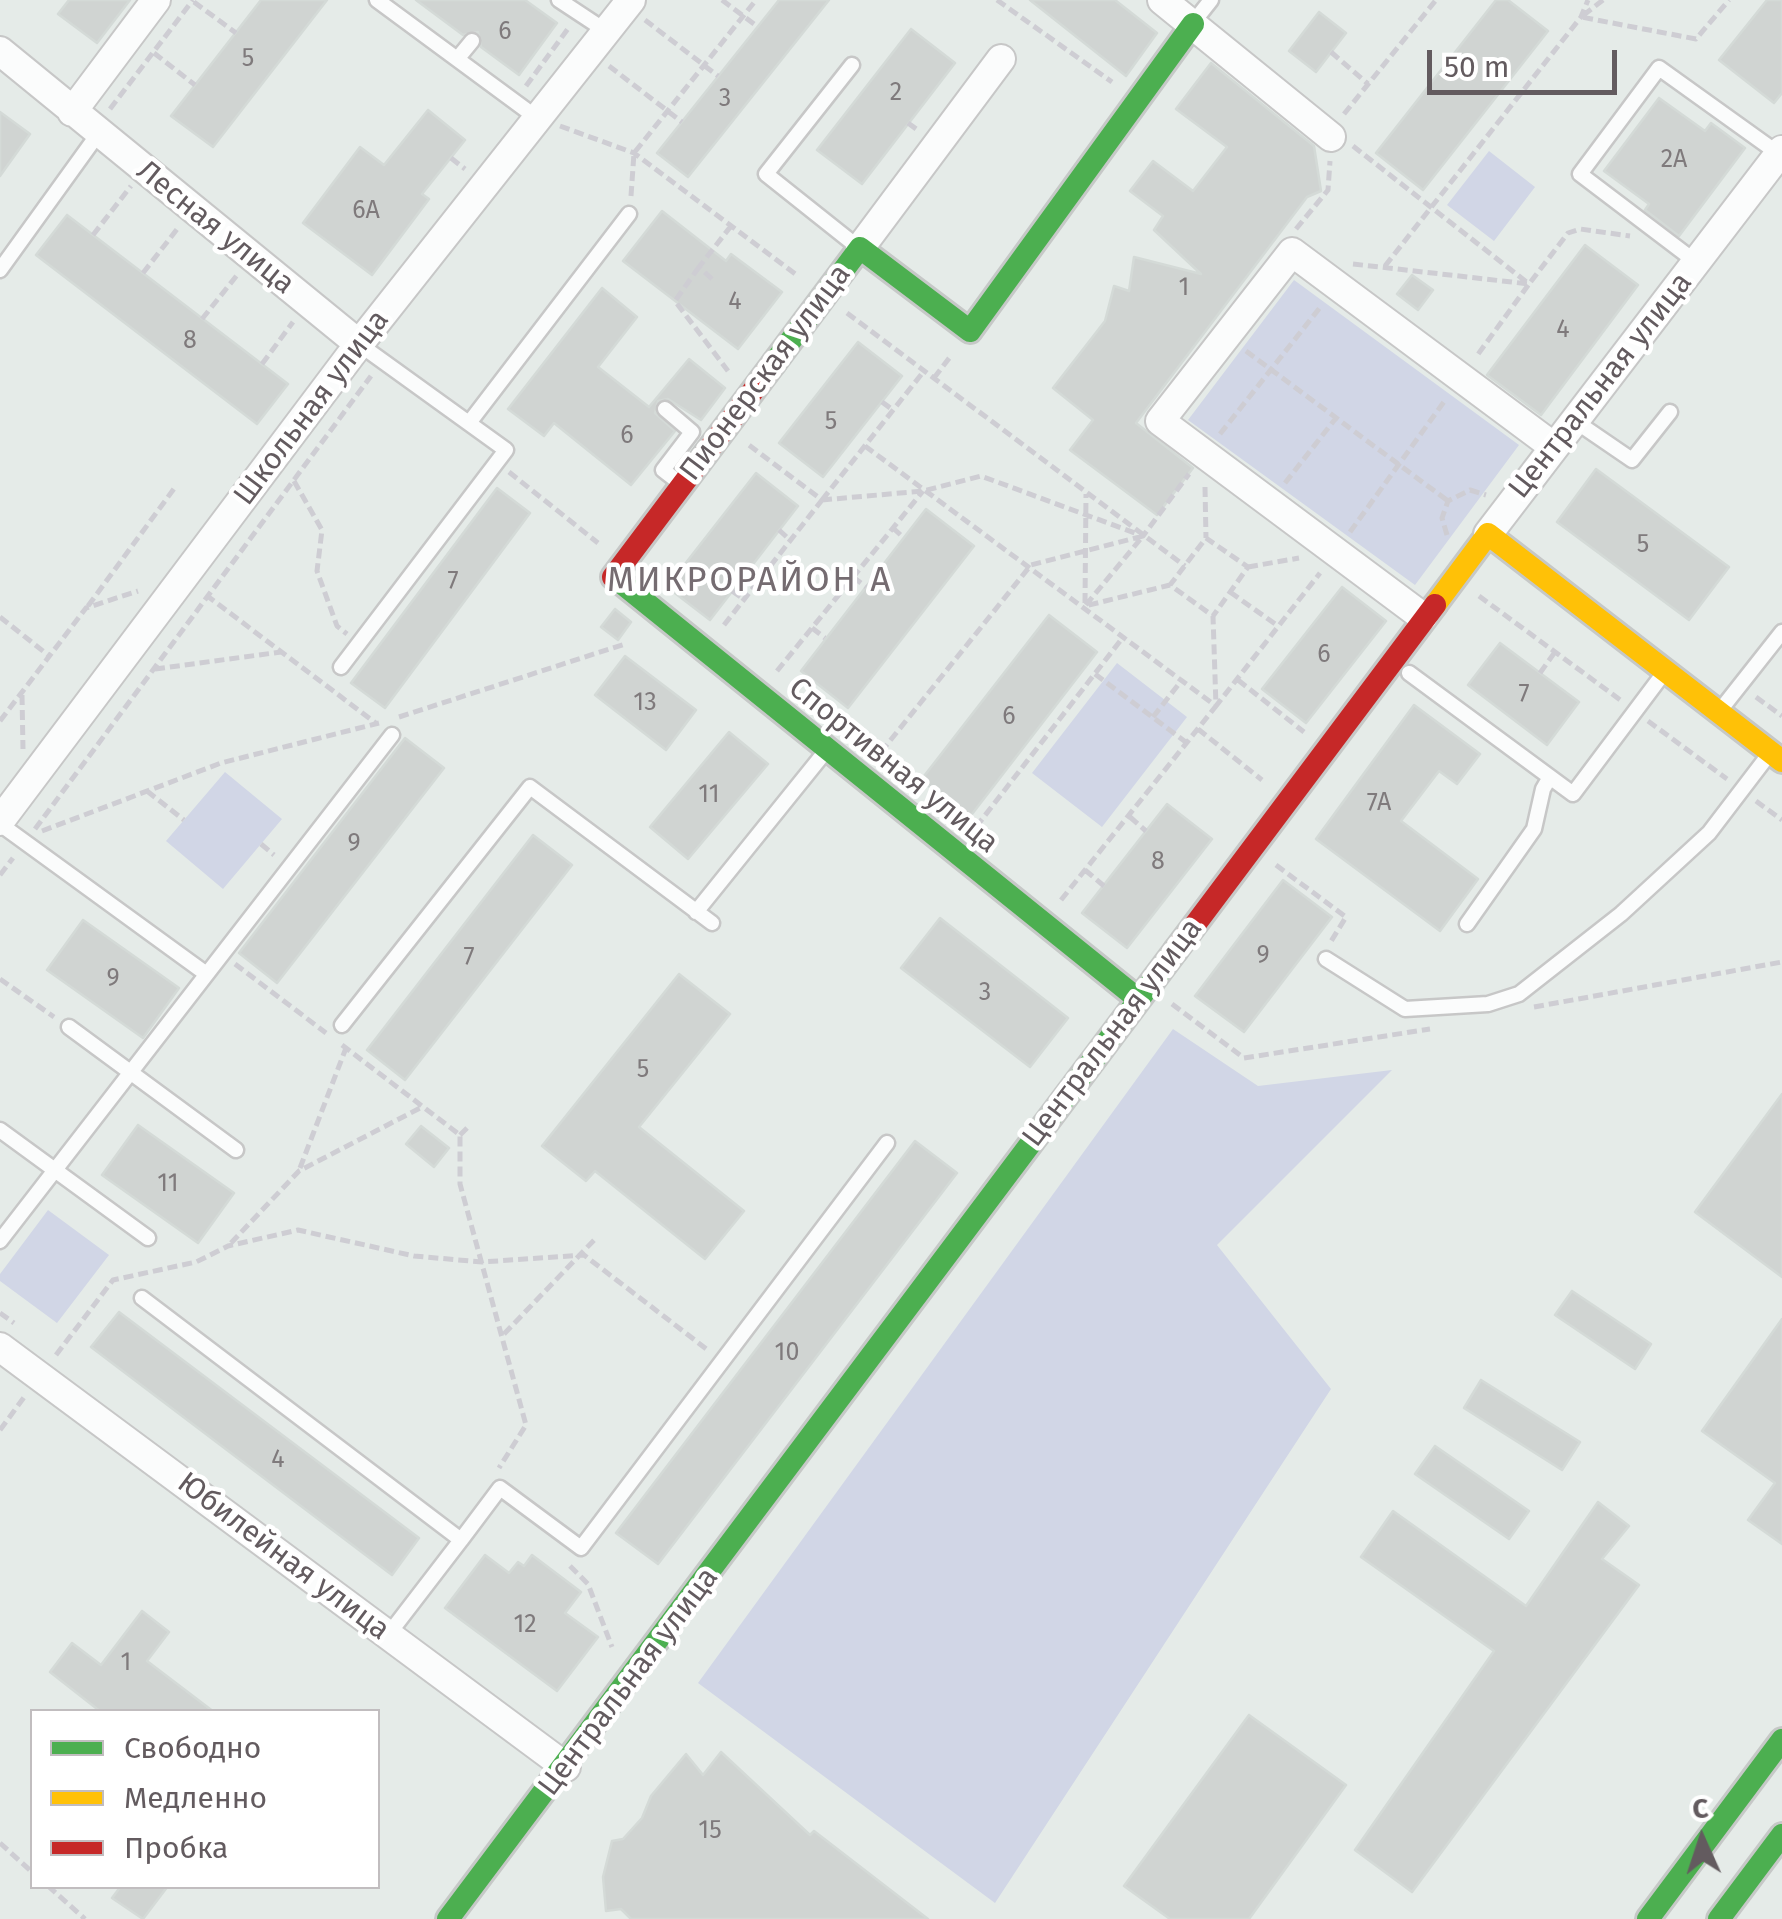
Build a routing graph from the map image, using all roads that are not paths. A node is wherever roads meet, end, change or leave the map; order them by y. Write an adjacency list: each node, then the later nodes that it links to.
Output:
1 (156, 0): 14 (street)
2 (377, 0): 11 (lane)
3 (559, 0): 8 (lane)
4 (1162, 0): 7 (street)
5 (1211, 0): 7 (lane)
6 (635, 8): 8 (street, Школьная улица)
7 (1193, 24): 16 (street); 24 (main road)
8 (606, 31): 15 (street, Школьная улица)
9 (472, 41): 11 (lane)
10 (0, 51): 14 (street, Лесная улица)
11 (458, 58): 15 (lane)
12 (1001, 59): 20 (street)
13 (852, 65): 20 (lane)
14 (72, 112): 17 (street, Лесная улица)
15 (547, 122): 25 (street, Школьная улица)
16 (1331, 133)
17 (98, 134): 22 (lane); 25 (street, Лесная улица)
18 (1780, 152): 21 (street, Центральная улица); 21 (lane)
19 (630, 214): 29 (lane)
20 (860, 248): 24 (main road, Пионерская улица); 31 (main road, Пионерская улица)
21 (1696, 262): 28 (street, Центральная улица)
22 (0, 270)
23 (964, 304): 24 (lane)
24 (970, 331)
25 (359, 344): 29 (lane); 44 (street, Школьная улица)
26 (665, 409): 31 (lane)
27 (1670, 412): 28 (lane)
28 (1574, 420): 30 (street, Центральная улица)
29 (469, 423): 36 (lane)
30 (1554, 447): 32 (street, Центральная улица); 34 (street)
31 (682, 485): 33 (main road, Пионерская улица)
32 (1488, 534): 34 (main road, Центральная улица); 37 (main road)
33 (613, 577): 41 (main road, Спортивная улица)
34 (1424, 617): 50 (main road, Центральная улица)
35 (1782, 632): 39 (lane)
36 (340, 667)
37 (1666, 671): 39 (main road); 43 (lane)
38 (1408, 673): 43 (lane)
39 (1718, 712): 42 (main road)
40 (392, 735): 49 (lane)
41 (826, 751): 45 (lane); 50 (main road, Спортивная улица)
42 (1776, 757): 48 (lane)
43 (1550, 777): 47 (lane)
44 (0, 822): 49 (lane)
45 (696, 912): 46 (lane); 51 (lane)
46 (712, 923)
47 (1467, 924)
48 (1326, 958)
49 (205, 973): 53 (lane)
50 (1138, 999): 65 (main road, Центральная улица)
51 (342, 1025)
52 (69, 1028): 53 (lane)
53 (130, 1072): 56 (lane); 57 (lane)
54 (0, 1130): 57 (lane)
55 (887, 1143): 62 (lane)
56 (236, 1150)
57 (55, 1170): 58 (lane); 59 (lane)
58 (148, 1238)
59 (0, 1241)
60 (142, 1298): 62 (lane)
61 (7, 1357): 63 (street, Юбилейная улица)
62 (461, 1540): 63 (lane)
63 (388, 1635): 65 (street, Юбилейная улица)
64 (1782, 1740): 69 (main road)
65 (566, 1767): 68 (main road, Центральная улица)
66 (1782, 1834): 67 (main road)
67 (1730, 1913)
68 (448, 1919)
69 (1648, 1919)

